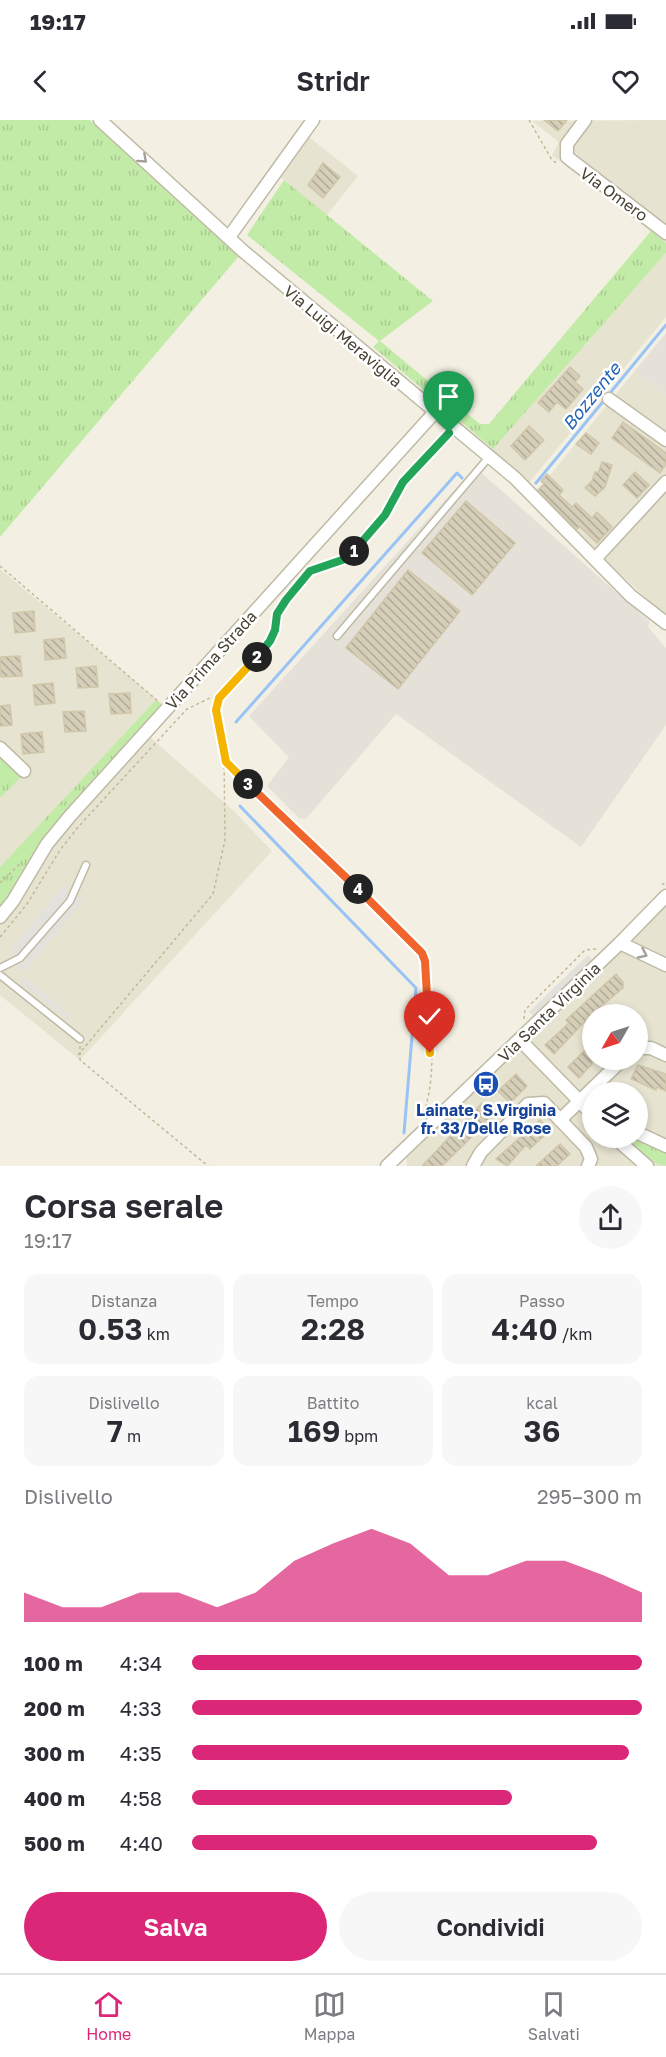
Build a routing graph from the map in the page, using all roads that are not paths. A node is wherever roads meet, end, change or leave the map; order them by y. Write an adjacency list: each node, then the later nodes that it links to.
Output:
1 (100, 120): 5 (street, Via Luigi Meraviglia, one-way to 5)
2 (313, 120): 5 (street)
3 (585, 120): 4 (street, Via Omero)
4 (664, 226)
5 (229, 237): 7 (street, Via Luigi Meraviglia)
6 (609, 399): 8 (street)
7 (435, 412): 9 (street, Via Luigi Meraviglia); 18 (street, Via Prima Strada)
8 (666, 440)
9 (489, 457): 11 (street, Via Luigi Meraviglia); 13 (lane)
10 (664, 488): 11 (street)
11 (595, 559): 12 (street, Via Luigi Meraviglia)
12 (666, 623)
13 (337, 636)
14 (0, 748): 15 (street)
15 (24, 771)
16 (86, 865): 21 (lane)
17 (663, 892): 19 (street, Via Santa Virginia)
18 (0, 917)
19 (620, 943): 20 (street, one-way to 20); 24 (street, Via Santa Virginia)
20 (666, 965)
21 (0, 968)
22 (0, 975): 23 (lane)
23 (80, 1039)
24 (520, 1040): 28 (street); 34 (street, Via Santa Virginia)
25 (648, 1048): 26 (street)
26 (666, 1055)
27 (611, 1070): 28 (street)
28 (579, 1100): 29 (street); 30 (street)
29 (582, 1103)
30 (560, 1120): 35 (street); 36 (street)
31 (648, 1138): 32 (street)
32 (666, 1146)
33 (627, 1148): 37 (street)
34 (387, 1166)
35 (473, 1166)
36 (588, 1166)
37 (646, 1166)

